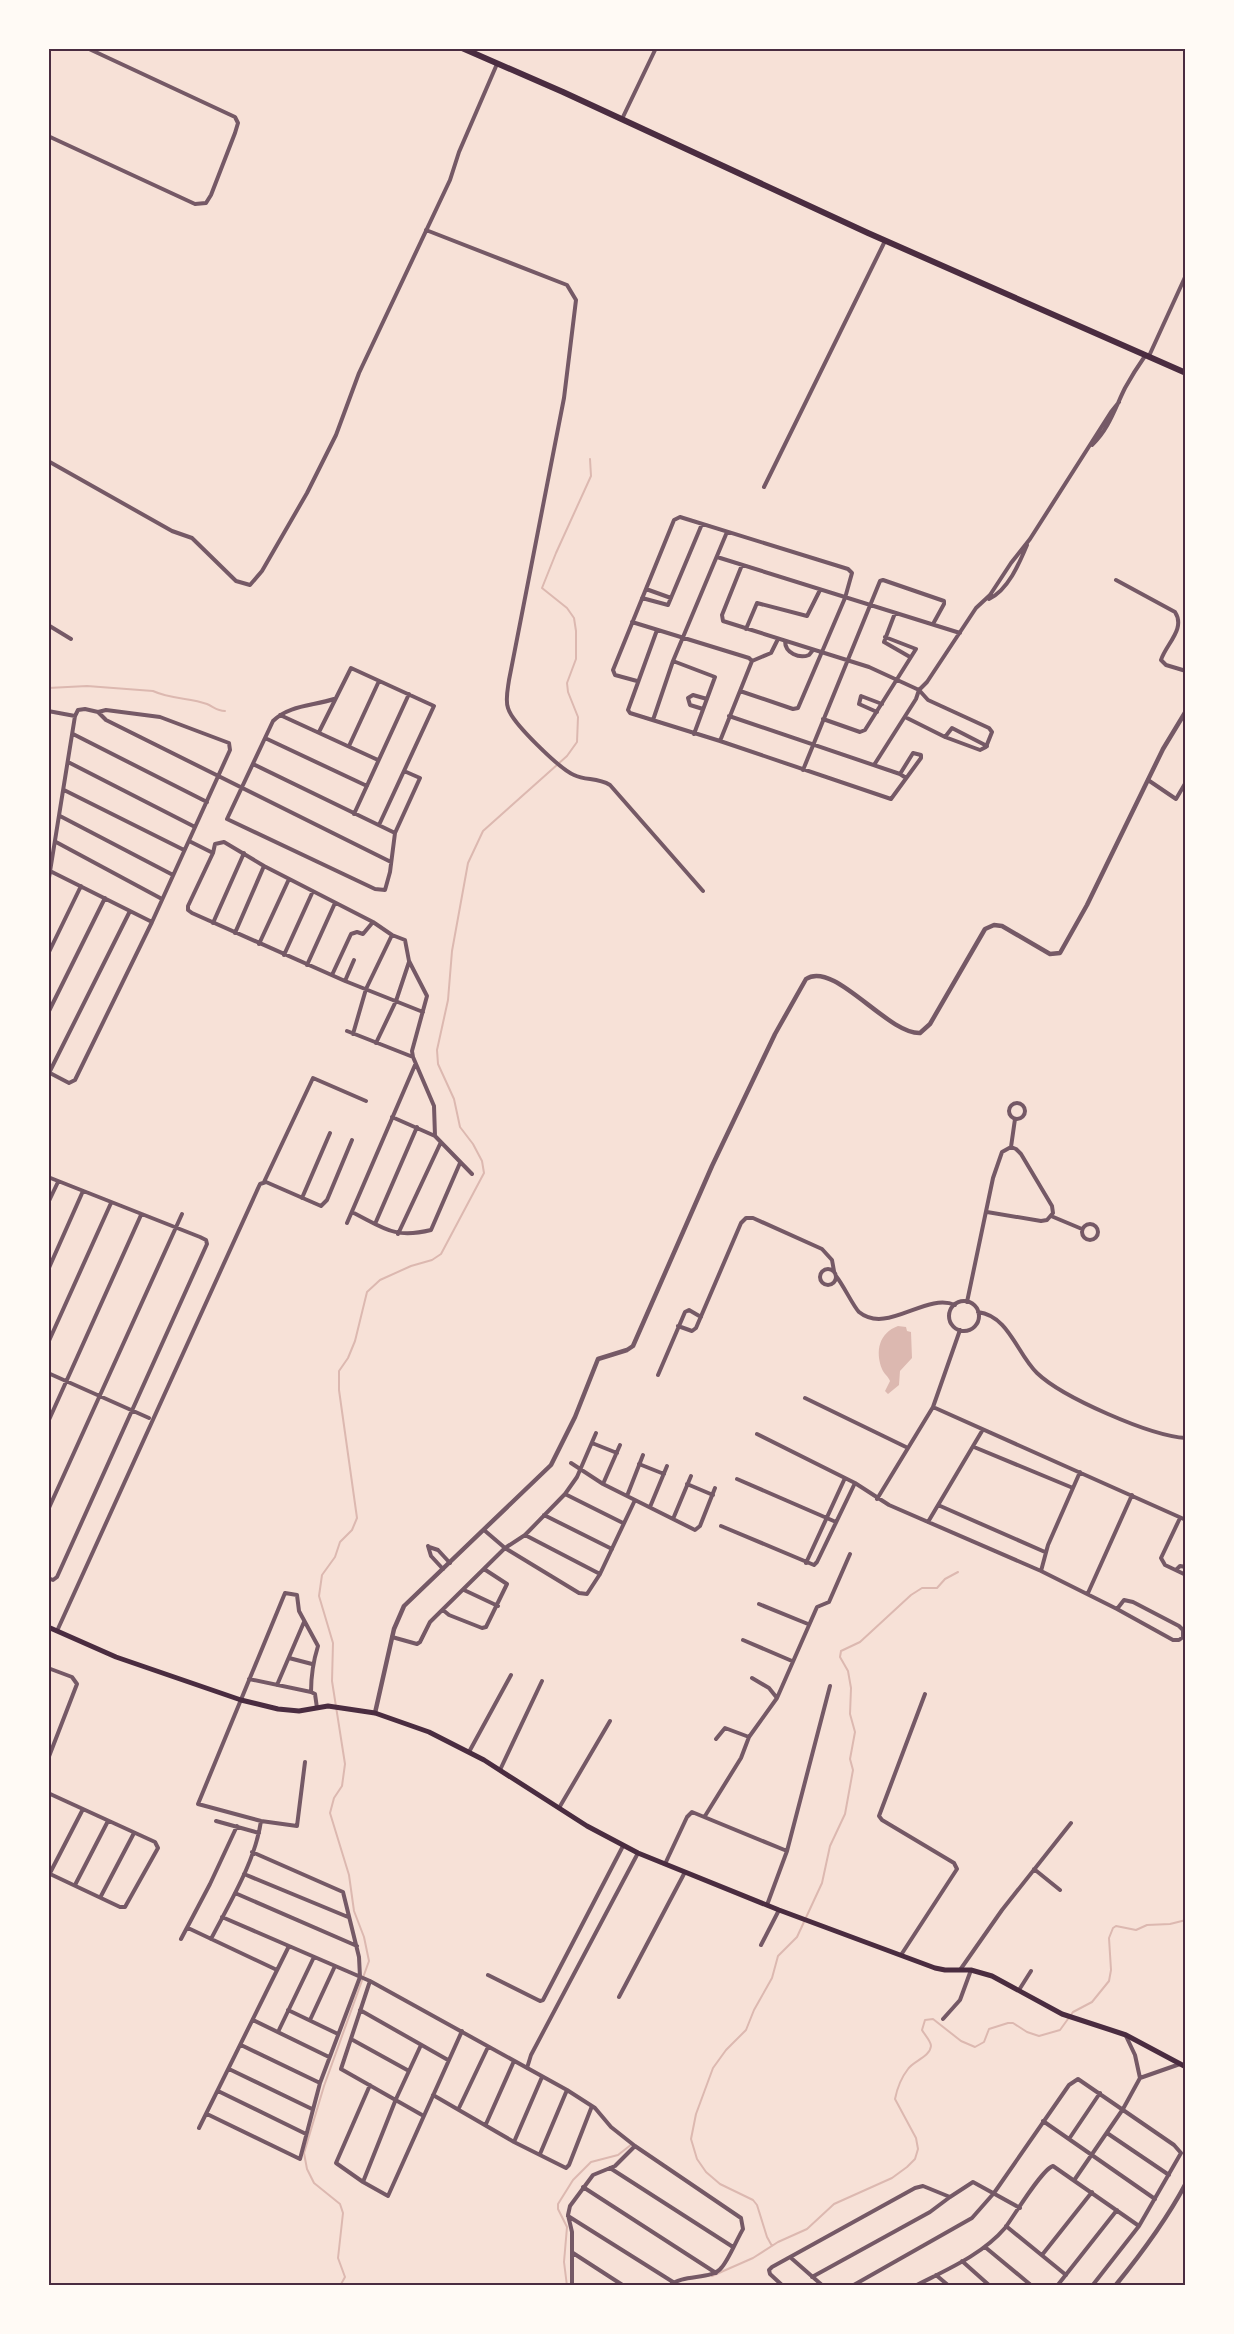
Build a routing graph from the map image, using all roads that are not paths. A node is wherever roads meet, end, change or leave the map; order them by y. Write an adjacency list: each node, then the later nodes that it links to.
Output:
1 (87, 48): 7 (street)
2 (464, 48): 4 (main road)
3 (656, 48): 6 (street)
4 (477, 51): 5 (main road)
5 (497, 64): 6 (main road); 8 (street)
6 (622, 120): 9 (main road)
7 (48, 136)
8 (426, 230): 13 (street); 107 (street)
9 (885, 240): 11 (main road); 14 (street)
10 (1186, 275): 11 (street)
11 (1147, 356): 12 (main road); 32 (street)
12 (1186, 373)
13 (48, 462)
14 (764, 488)
15 (702, 524): 16 (street); 20 (street); 23 (street)
16 (727, 532): 17 (street); 24 (street)
17 (717, 557): 18 (street); 34 (street)
18 (742, 566): 21 (street); 30 (street)
19 (1116, 580): 44 (street)
20 (646, 589): 22 (street); 23 (street)
21 (820, 590): 24 (street); 30 (street)
22 (642, 598): 23 (street); 27 (street)
23 (671, 598)
24 (845, 598): 25 (street); 39 (street)
25 (870, 605): 26 (street); 28 (street); 43 (street)
26 (895, 613): 28 (street); 33 (street)
27 (632, 622): 31 (street); 47 (street)
28 (933, 624): 32 (street)
29 (48, 625): 35 (street)
30 (746, 629): 36 (street)
31 (657, 630): 34 (street); 47 (street)
32 (960, 633): 48 (street)
33 (885, 637): 40 (street); 40 (street)
34 (682, 638): 41 (street); 42 (street)
35 (71, 639)
36 (778, 639): 37 (street); 42 (street)
37 (785, 641): 38 (street); 38 (street)
38 (813, 650): 39 (street)
39 (822, 653): 43 (street); 49 (street)
40 (910, 657): 45 (street)
41 (673, 661): 52 (street); 64 (street)
42 (752, 661): 49 (street)
43 (848, 661): 45 (street); 63 (street)
44 (1186, 671)
45 (896, 680): 48 (street); 53 (street)
46 (379, 681): 50 (street); 51 (street); 72 (street)
47 (637, 681): 64 (street)
48 (919, 690): 62 (street); 73 (street)
49 (740, 691): 61 (street)
50 (409, 694): 74 (street); 79 (street)
51 (334, 699): 59 (street); 65 (street)
52 (707, 699): 54 (street); 54 (street)
53 (882, 704): 58 (street); 58 (street)
54 (703, 709): 67 (street)
55 (48, 711): 60 (street)
56 (1186, 711): 83 (street)
57 (98, 712): 60 (street); 81 (street); 81 (street)
58 (877, 712): 63 (street)
59 (280, 714): 65 (street); 69 (street)
60 (75, 716): 66 (street)
61 (729, 716): 70 (street); 71 (street)
62 (905, 717): 68 (street); 77 (street)
63 (823, 719): 71 (street)
64 (653, 720): 67 (street)
65 (319, 732): 72 (street)
66 (73, 734): 75 (street); 88 (street)
67 (694, 734): 70 (street)
68 (945, 737): 73 (street); 73 (street)
69 (265, 738): 76 (street); 85 (street)
70 (720, 741): 78 (street)
71 (813, 744): 77 (street); 78 (street)
72 (349, 746): 74 (street)
73 (987, 746)
74 (378, 760): 85 (street)
75 (68, 762): 87 (street); 92 (street)
76 (253, 764): 86 (street); 89 (street)
77 (874, 765): 80 (street)
78 (803, 770): 82 (street)
79 (404, 771): 91 (street); 93 (street)
80 (900, 774): 82 (street); 82 (street)
81 (218, 776): 86 (street); 88 (street)
82 (906, 778)
83 (1148, 780): 84 (street); 224 (street)
84 (1186, 782)
85 (366, 786): 89 (street)
86 (241, 788): 99 (street); 99 (street)
87 (64, 790): 90 (street); 96 (street)
88 (207, 802): 92 (street)
89 (354, 814): 91 (street)
90 (60, 816): 95 (street); 102 (street)
91 (379, 825): 93 (street)
92 (195, 827): 94 (street)
93 (395, 833): 99 (street)
94 (189, 841): 96 (street); 97 (street)
95 (56, 842): 101 (street); 109 (street)
96 (184, 850): 102 (street)
97 (213, 853): 98 (street); 113 (street)
98 (244, 853): 100 (street); 113 (street)
99 (391, 862)
100 (264, 866): 103 (street); 115 (street)
101 (49, 870): 104 (street); 105 (street)
102 (173, 875): 109 (street)
103 (289, 879): 106 (street); 117 (street)
104 (48, 884)
105 (81, 886): 108 (street); 118 (street)
106 (313, 891): 110 (street); 119 (street)
107 (703, 891)
108 (105, 898): 111 (street); 128 (street)
109 (162, 899): 112 (street)
110 (335, 903): 114 (street); 122 (street)
111 (130, 911): 112 (street); 134 (street)
112 (152, 922): 134 (street)
113 (213, 922): 115 (street)
114 (373, 922): 116 (street); 123 (street)
115 (235, 933): 117 (street)
116 (392, 935): 121 (street); 125 (street)
117 (259, 944): 119 (street)
118 (48, 954)
119 (284, 955): 122 (street)
120 (354, 960): 124 (street)
121 (409, 961): 126 (street); 127 (street)
122 (307, 965): 123 (street)
123 (332, 975): 124 (street)
124 (345, 981): 125 (street)
125 (366, 989): 126 (street); 130 (street)
126 (396, 1001): 127 (street); 131 (street)
127 (423, 1012): 132 (street)
128 (48, 1013)
129 (347, 1031): 130 (street)
130 (353, 1034): 131 (street)
131 (376, 1043): 132 (street)
132 (413, 1057): 133 (street)
133 (415, 1065): 136 (street); 140 (street)
134 (48, 1072)
135 (366, 1101): 148 (street)
136 (392, 1117): 138 (street); 153 (street)
137 (1015, 1119): 137 (street); 143 (street)
138 (417, 1127): 140 (street); 159 (street)
139 (330, 1133): 150 (street)
140 (435, 1136): 142 (street)
141 (352, 1140): 150 (street)
142 (441, 1142): 144 (street); 162 (street)
143 (1011, 1147): 154 (street); 157 (street)
144 (460, 1162): 145 (street); 162 (street)
145 (471, 1174)
146 (48, 1177): 147 (street)
147 (58, 1182): 149 (street); 151 (street)
148 (264, 1182): 150 (street); 249 (street)
149 (83, 1191): 152 (street); 163 (street)
150 (303, 1198)
151 (48, 1203)
152 (111, 1203): 156 (street); 172 (street)
153 (352, 1212): 158 (street); 159 (street)
154 (987, 1212): 157 (street); 166 (street)
155 (182, 1214): 160 (street)
156 (141, 1215): 160 (street); 175 (street)
157 (1051, 1216): 161 (street)
158 (347, 1223)
159 (375, 1224): 162 (street)
160 (175, 1228): 176 (street); 179 (street)
161 (1082, 1229): 161 (street)
162 (398, 1234)
163 (48, 1270)
164 (834, 1271): 165 (street); 165 (street); 169 (street)
165 (836, 1276): 167 (street)
166 (967, 1302): 167 (street); 168 (street)
167 (955, 1305): 171 (street)
168 (978, 1312): 171 (street); 185 (street)
169 (701, 1317): 170 (street); 170 (street)
170 (678, 1326): 174 (street)
171 (960, 1330): 178 (street)
172 (48, 1343)
173 (48, 1373): 175 (street)
174 (658, 1375)
175 (66, 1381): 176 (street); 181 (street)
176 (100, 1397): 179 (street); 214 (street)
177 (805, 1398): 189 (street)
178 (933, 1407): 182 (street); 189 (street)
179 (133, 1411): 180 (street); 239 (street)
180 (149, 1418)
181 (48, 1422)
182 (982, 1431): 188 (street); 196 (street)
183 (596, 1433): 186 (street)
184 (757, 1434): 199 (street)
185 (1186, 1438)
186 (592, 1443): 190 (street); 195 (street)
187 (620, 1445): 190 (street)
188 (974, 1447): 205 (street); 212 (street)
189 (908, 1448): 210 (street)
190 (617, 1453): 201 (street)
191 (643, 1455): 193 (street)
192 (571, 1463): 195 (street)
193 (639, 1464): 197 (street); 209 (street)
194 (667, 1466): 197 (street)
195 (580, 1468): 201 (street); 206 (street)
196 (1080, 1472): 205 (street); 208 (street)
197 (664, 1474): 213 (street)
198 (691, 1476): 202 (street)
199 (845, 1478): 203 (street); 216 (street)
200 (737, 1479): 216 (street)
201 (603, 1484): 209 (street)
202 (687, 1484): 207 (street); 218 (street)
203 (855, 1484): 210 (street); 220 (street)
204 (715, 1488): 207 (street)
205 (1073, 1488): 228 (street)
206 (565, 1494): 215 (street); 222 (street)
207 (712, 1495): 218 (street)
208 (1132, 1495): 217 (street); 241 (street)
209 (627, 1496): 211 (street)
210 (878, 1498): 221 (street)
211 (635, 1500): 213 (street); 222 (street)
212 (938, 1505): 221 (street); 228 (street)
213 (650, 1507): 218 (street)
214 (48, 1510)
215 (544, 1515): 225 (street); 227 (street)
216 (827, 1518): 220 (street); 231 (street)
217 (1180, 1518): 219 (street); 235 (street)
218 (674, 1519)
219 (1186, 1520)
220 (836, 1522): 231 (street)
221 (928, 1522): 236 (street)
222 (623, 1523): 227 (street)
223 (721, 1526): 231 (street)
224 (484, 1530): 226 (street); 230 (street)
225 (525, 1534): 226 (street); 237 (street)
226 (506, 1548): 234 (street); 237 (street)
227 (612, 1549): 237 (street)
228 (1045, 1552): 236 (street)
229 (850, 1554): 247 (street)
230 (450, 1563): 233 (street); 233 (street)
231 (806, 1563)
232 (1186, 1567): 235 (street)
233 (443, 1569): 250 (street)
234 (484, 1569): 240 (street); 243 (street)
235 (1176, 1570): 238 (street)
236 (1041, 1571): 241 (street)
237 (600, 1574)
238 (1186, 1575)
239 (48, 1578)
240 (464, 1590): 243 (street); 245 (street)
241 (1088, 1593): 244 (street)
242 (759, 1605): 247 (street)
243 (498, 1606): 245 (street)
244 (1117, 1609): 244 (street)
245 (443, 1610): 250 (street)
246 (304, 1622): 252 (street); 254 (street); 258 (street)
247 (808, 1624): 253 (street)
248 (48, 1627): 249 (main road)
249 (57, 1631): 265 (main road)
250 (392, 1637): 267 (street)
251 (743, 1640): 253 (street)
252 (289, 1658): 254 (street); 260 (street)
253 (792, 1661): 264 (street)
254 (312, 1664): 262 (street)
255 (48, 1668): 272 (street)
256 (511, 1675): 271 (street)
257 (752, 1678): 264 (street)
258 (249, 1679): 260 (street); 265 (street)
259 (542, 1681): 274 (street)
260 (277, 1684): 262 (street)
261 (830, 1686): 287 (street)
262 (311, 1692): 266 (street)
263 (925, 1694): 309 (street)
264 (777, 1698): 269 (street)
265 (241, 1700): 266 (main road); 281 (street)
266 (317, 1708): 267 (main road)
267 (375, 1713): 271 (main road)
268 (610, 1721): 276 (street)
269 (748, 1737): 270 (street); 278 (street)
270 (716, 1739)
271 (469, 1752): 274 (main road)
272 (48, 1759)
273 (305, 1762): 281 (street)
274 (500, 1770): 276 (main road)
275 (48, 1793): 277 (street)
276 (560, 1808): 286 (main road)
277 (83, 1809): 279 (street); 293 (street)
278 (705, 1816): 287 (street); 290 (street)
279 (108, 1821): 284 (street); 295 (street)
280 (216, 1821): 283 (street)
281 (261, 1821): 285 (street)
282 (1071, 1823): 291 (street)
283 (237, 1826): 285 (street); 303 (street)
284 (134, 1833): 298 (street); 298 (street)
285 (259, 1833): 288 (street)
286 (622, 1846): 289 (main road); 316 (street)
287 (787, 1851): 299 (street)
288 (252, 1852): 294 (street); 302 (street)
289 (638, 1853): 290 (main road); 338 (street)
290 (665, 1864): 292 (main road)
291 (1034, 1869): 296 (street); 313 (street)
292 (685, 1872): 299 (main road); 320 (street)
293 (49, 1873): 295 (street)
294 (244, 1874): 297 (street); 302 (street)
295 (75, 1885): 298 (street)
296 (1060, 1890)
297 (235, 1893): 301 (street); 308 (street)
298 (101, 1896)
299 (767, 1905): 300 (main road)
300 (779, 1910): 306 (street); 309 (main road)
301 (222, 1917): 304 (street); 307 (street)
302 (348, 1917): 308 (street)
303 (188, 1928): 304 (street); 305 (street)
304 (211, 1939): 312 (street)
305 (181, 1940)
306 (761, 1945)
307 (289, 1946): 310 (street); 312 (street)
308 (357, 1946): 317 (street)
309 (901, 1955): 313 (main road)
310 (314, 1957): 311 (street); 321 (street)
311 (335, 1966): 317 (street); 325 (street)
312 (277, 1970): 324 (street)
313 (960, 1970): 314 (main road)
314 (970, 1970): 319 (main road); 323 (street)
315 (1031, 1971): 319 (street)
316 (488, 1975)
317 (361, 1977): 318 (street); 328 (street)
318 (369, 1981): 322 (street); 326 (street)
319 (1019, 1990): 329 (main road)
320 (619, 1997)
321 (288, 2010): 325 (street); 327 (street)
322 (360, 2010): 330 (street); 332 (street)
323 (943, 2019)
324 (253, 2020): 327 (street); 331 (street)
325 (310, 2020): 328 (street)
326 (462, 2031): 333 (street); 335 (street)
327 (278, 2032): 334 (street)
328 (338, 2034): 334 (street)
329 (1126, 2036): 337 (main road); 342 (street)
330 (351, 2039): 340 (street); 344 (street)
331 (241, 2045): 339 (street); 343 (street)
332 (421, 2045): 335 (street); 340 (street)
333 (488, 2047): 336 (street); 351 (street)
334 (329, 2057): 343 (street)
335 (448, 2060): 348 (street)
336 (514, 2061): 338 (street); 357 (street)
337 (1184, 2065): 342 (street)
338 (526, 2068): 341 (street)
339 (229, 2069): 346 (street); 352 (street)
340 (409, 2071): 349 (street)
341 (542, 2077): 345 (street); 362 (street)
342 (1140, 2078): 353 (street)
343 (320, 2082): 352 (street)
344 (370, 2085): 349 (street); 369 (street)
345 (567, 2090): 350 (street); 364 (street)
346 (218, 2091): 354 (street); 360 (street)
347 (1100, 2093): 353 (street); 356 (street); 361 (street)
348 (433, 2095): 351 (street); 355 (street)
349 (396, 2099): 355 (street); 369 (street)
350 (591, 2106): 363 (street); 364 (street)
351 (459, 2108): 357 (street)
352 (313, 2109): 360 (street)
353 (1123, 2109): 359 (street); 367 (street)
354 (207, 2114): 358 (street); 360 (street)
355 (422, 2115): 369 (street)
356 (1043, 2121): 361 (street); 373 (street)
357 (486, 2124): 362 (street)
358 (200, 2128)
359 (1107, 2133): 365 (street); 367 (street)
360 (306, 2134)
361 (1069, 2139): 365 (street)
362 (514, 2142): 364 (street)
363 (635, 2146): 366 (street); 381 (street)
364 (540, 2154)
365 (1092, 2155): 368 (street); 375 (street)
366 (610, 2168): 371 (street); 381 (street)
367 (1169, 2175): 375 (street)
368 (1075, 2180): 372 (street); 376 (street)
369 (363, 2182)
370 (1186, 2183): 404 (street)
371 (583, 2187): 378 (street); 387 (street)
372 (1092, 2192): 377 (street); 384 (street)
373 (994, 2193): 374 (street); 376 (street); 397 (street)
374 (950, 2197): 385 (street); 390 (street)
375 (1155, 2199): 380 (street)
376 (1020, 2208): 379 (street)
377 (1117, 2210): 380 (street); 389 (street)
378 (568, 2215): 383 (street); 391 (street)
379 (1006, 2226): 382 (street); 384 (street)
380 (1139, 2226): 403 (street)
381 (733, 2247): 387 (street)
382 (985, 2247): 386 (street); 401 (street)
383 (572, 2253): 392 (street); 393 (street)
384 (1042, 2255): 389 (street)
385 (790, 2257): 390 (street); 395 (street)
386 (962, 2261): 388 (street); 400 (street)
387 (716, 2272): 391 (street)
388 (936, 2275): 398 (street); 399 (street)
389 (1066, 2275): 402 (street)
390 (813, 2277): 396 (street)
391 (673, 2282): 394 (street)
392 (572, 2286)
393 (624, 2286)
394 (669, 2286)
395 (783, 2286)
396 (823, 2286)
397 (852, 2286)
398 (915, 2286)
399 (949, 2286)
400 (990, 2286)
401 (1032, 2286)
402 (1057, 2286)
403 (1092, 2286)
404 (1115, 2286)

